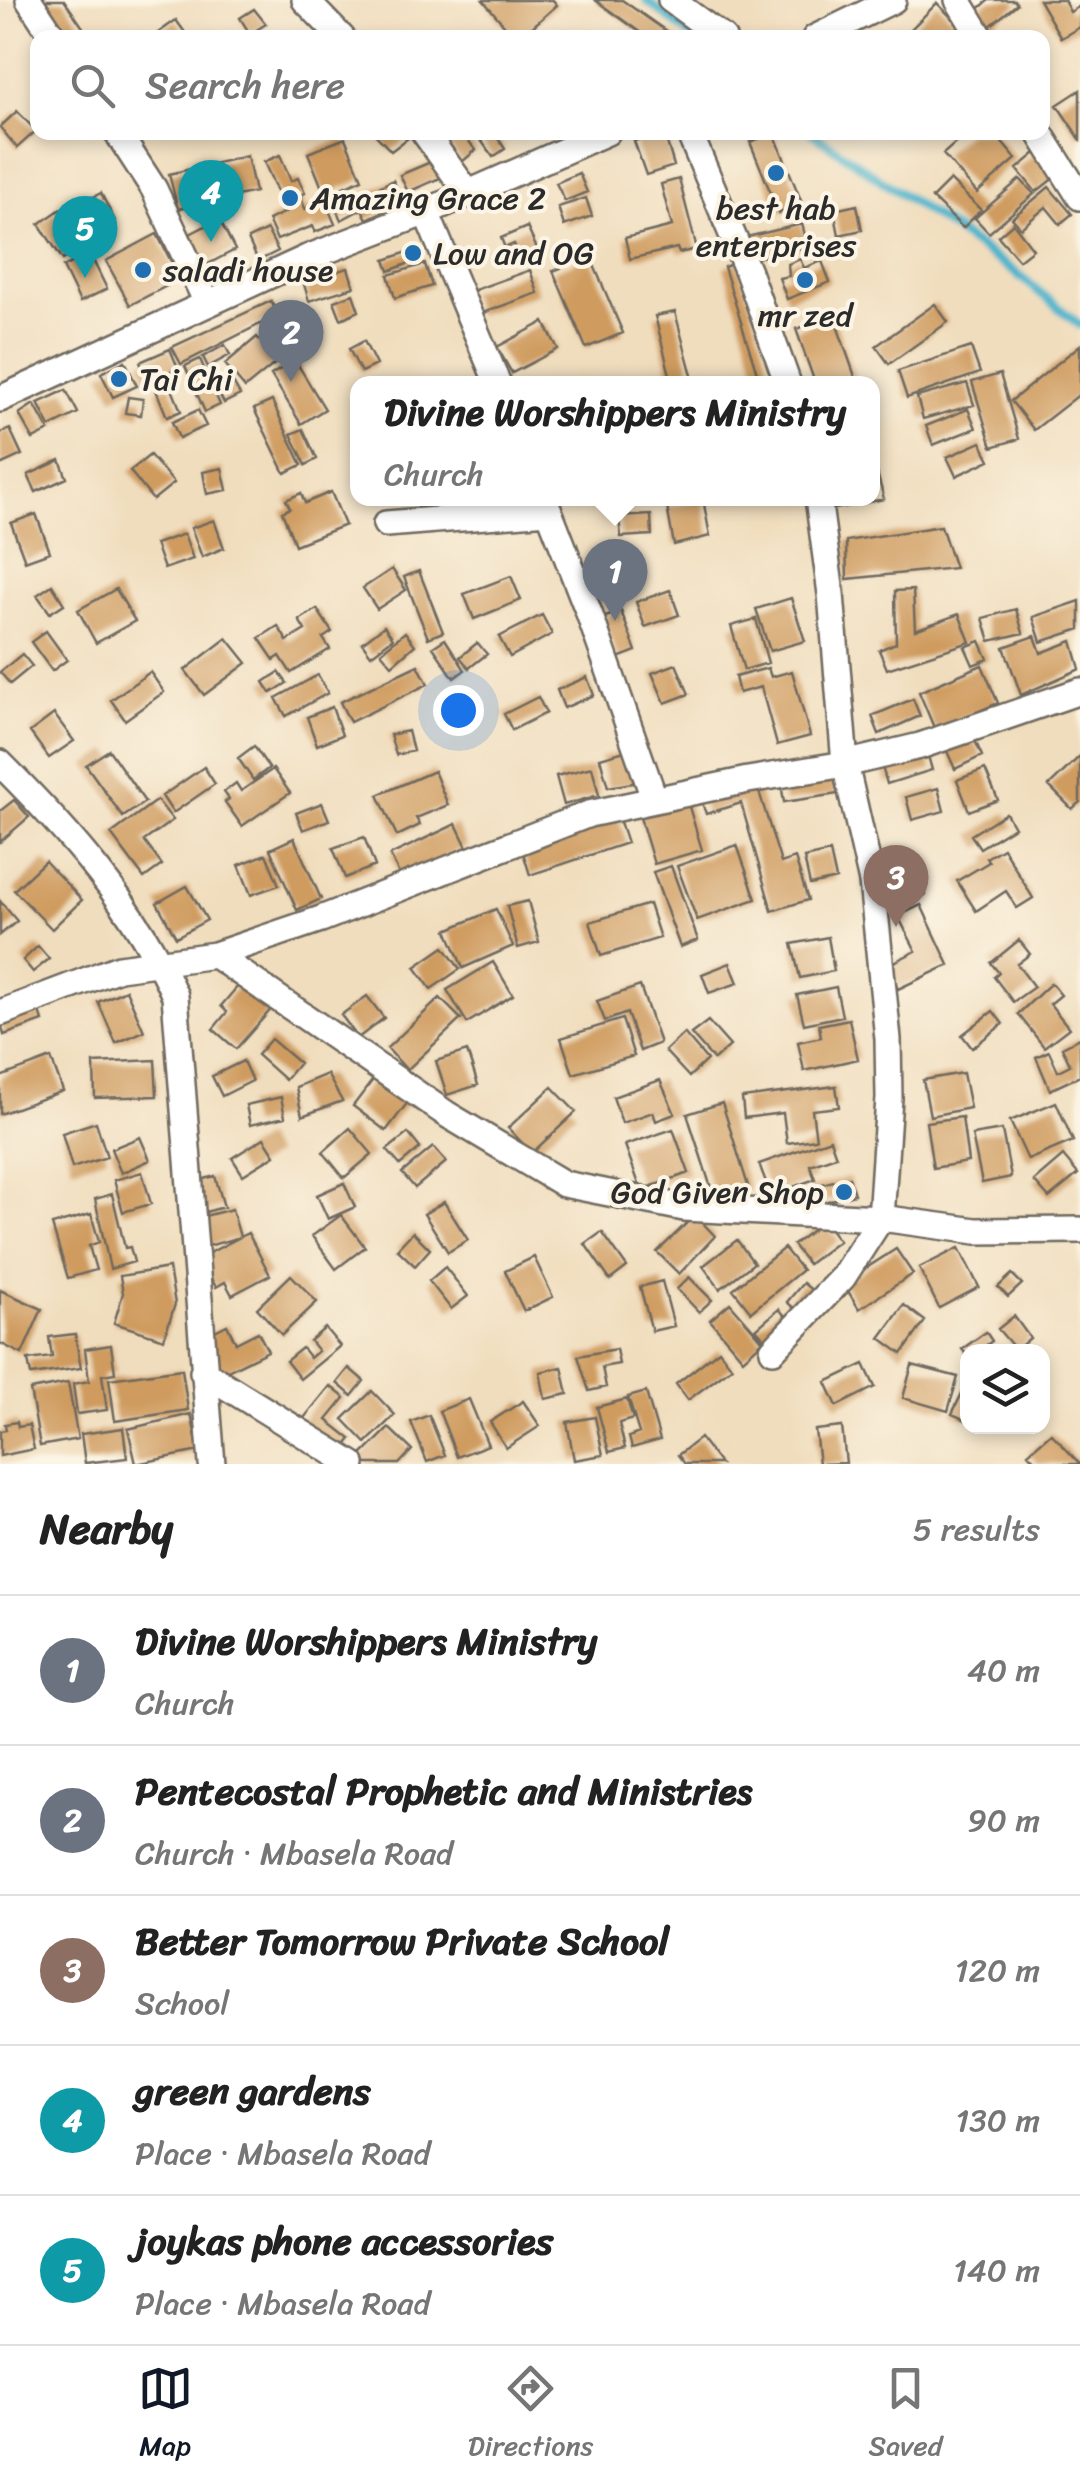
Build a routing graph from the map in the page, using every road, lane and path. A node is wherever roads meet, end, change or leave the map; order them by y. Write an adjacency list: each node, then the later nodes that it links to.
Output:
1 (29, 0): 6 (street)
2 (305, 0): 7 (street)
3 (670, 0): 8 (street)
4 (892, 0): 9 (street)
5 (958, 0): 10 (street)
6 (49, 30)
7 (334, 30)
8 (712, 30)
9 (830, 30)
10 (976, 30)
11 (123, 140): 19 (street)
12 (430, 140): 16 (street)
13 (589, 140): 16 (street)
14 (693, 140): 21 (street)
15 (1044, 140): 17 (street)
16 (468, 194): 18 (street)
17 (1080, 197)
18 (426, 212): 19 (street); 20 (street)
19 (208, 304): 22 (street)
20 (495, 376)
21 (785, 376)
22 (0, 398)
23 (538, 506): 26 (street)
24 (546, 506): 30 (street)
25 (819, 506): 29 (street)
26 (386, 524)
27 (1080, 691): 29 (street)
28 (0, 763): 32 (street)
29 (846, 764): 30 (street); 34 (street)
30 (654, 798): 31 (street)
31 (215, 955): 32 (street); 34 (street)
32 (160, 962): 33 (street); 37 (street)
33 (0, 1013)
34 (881, 1218): 35 (street); 36 (street)
35 (1080, 1230)
36 (773, 1350)
37 (202, 1372): 38 (street); 39 (street)
38 (212, 1464)
39 (352, 1464)

